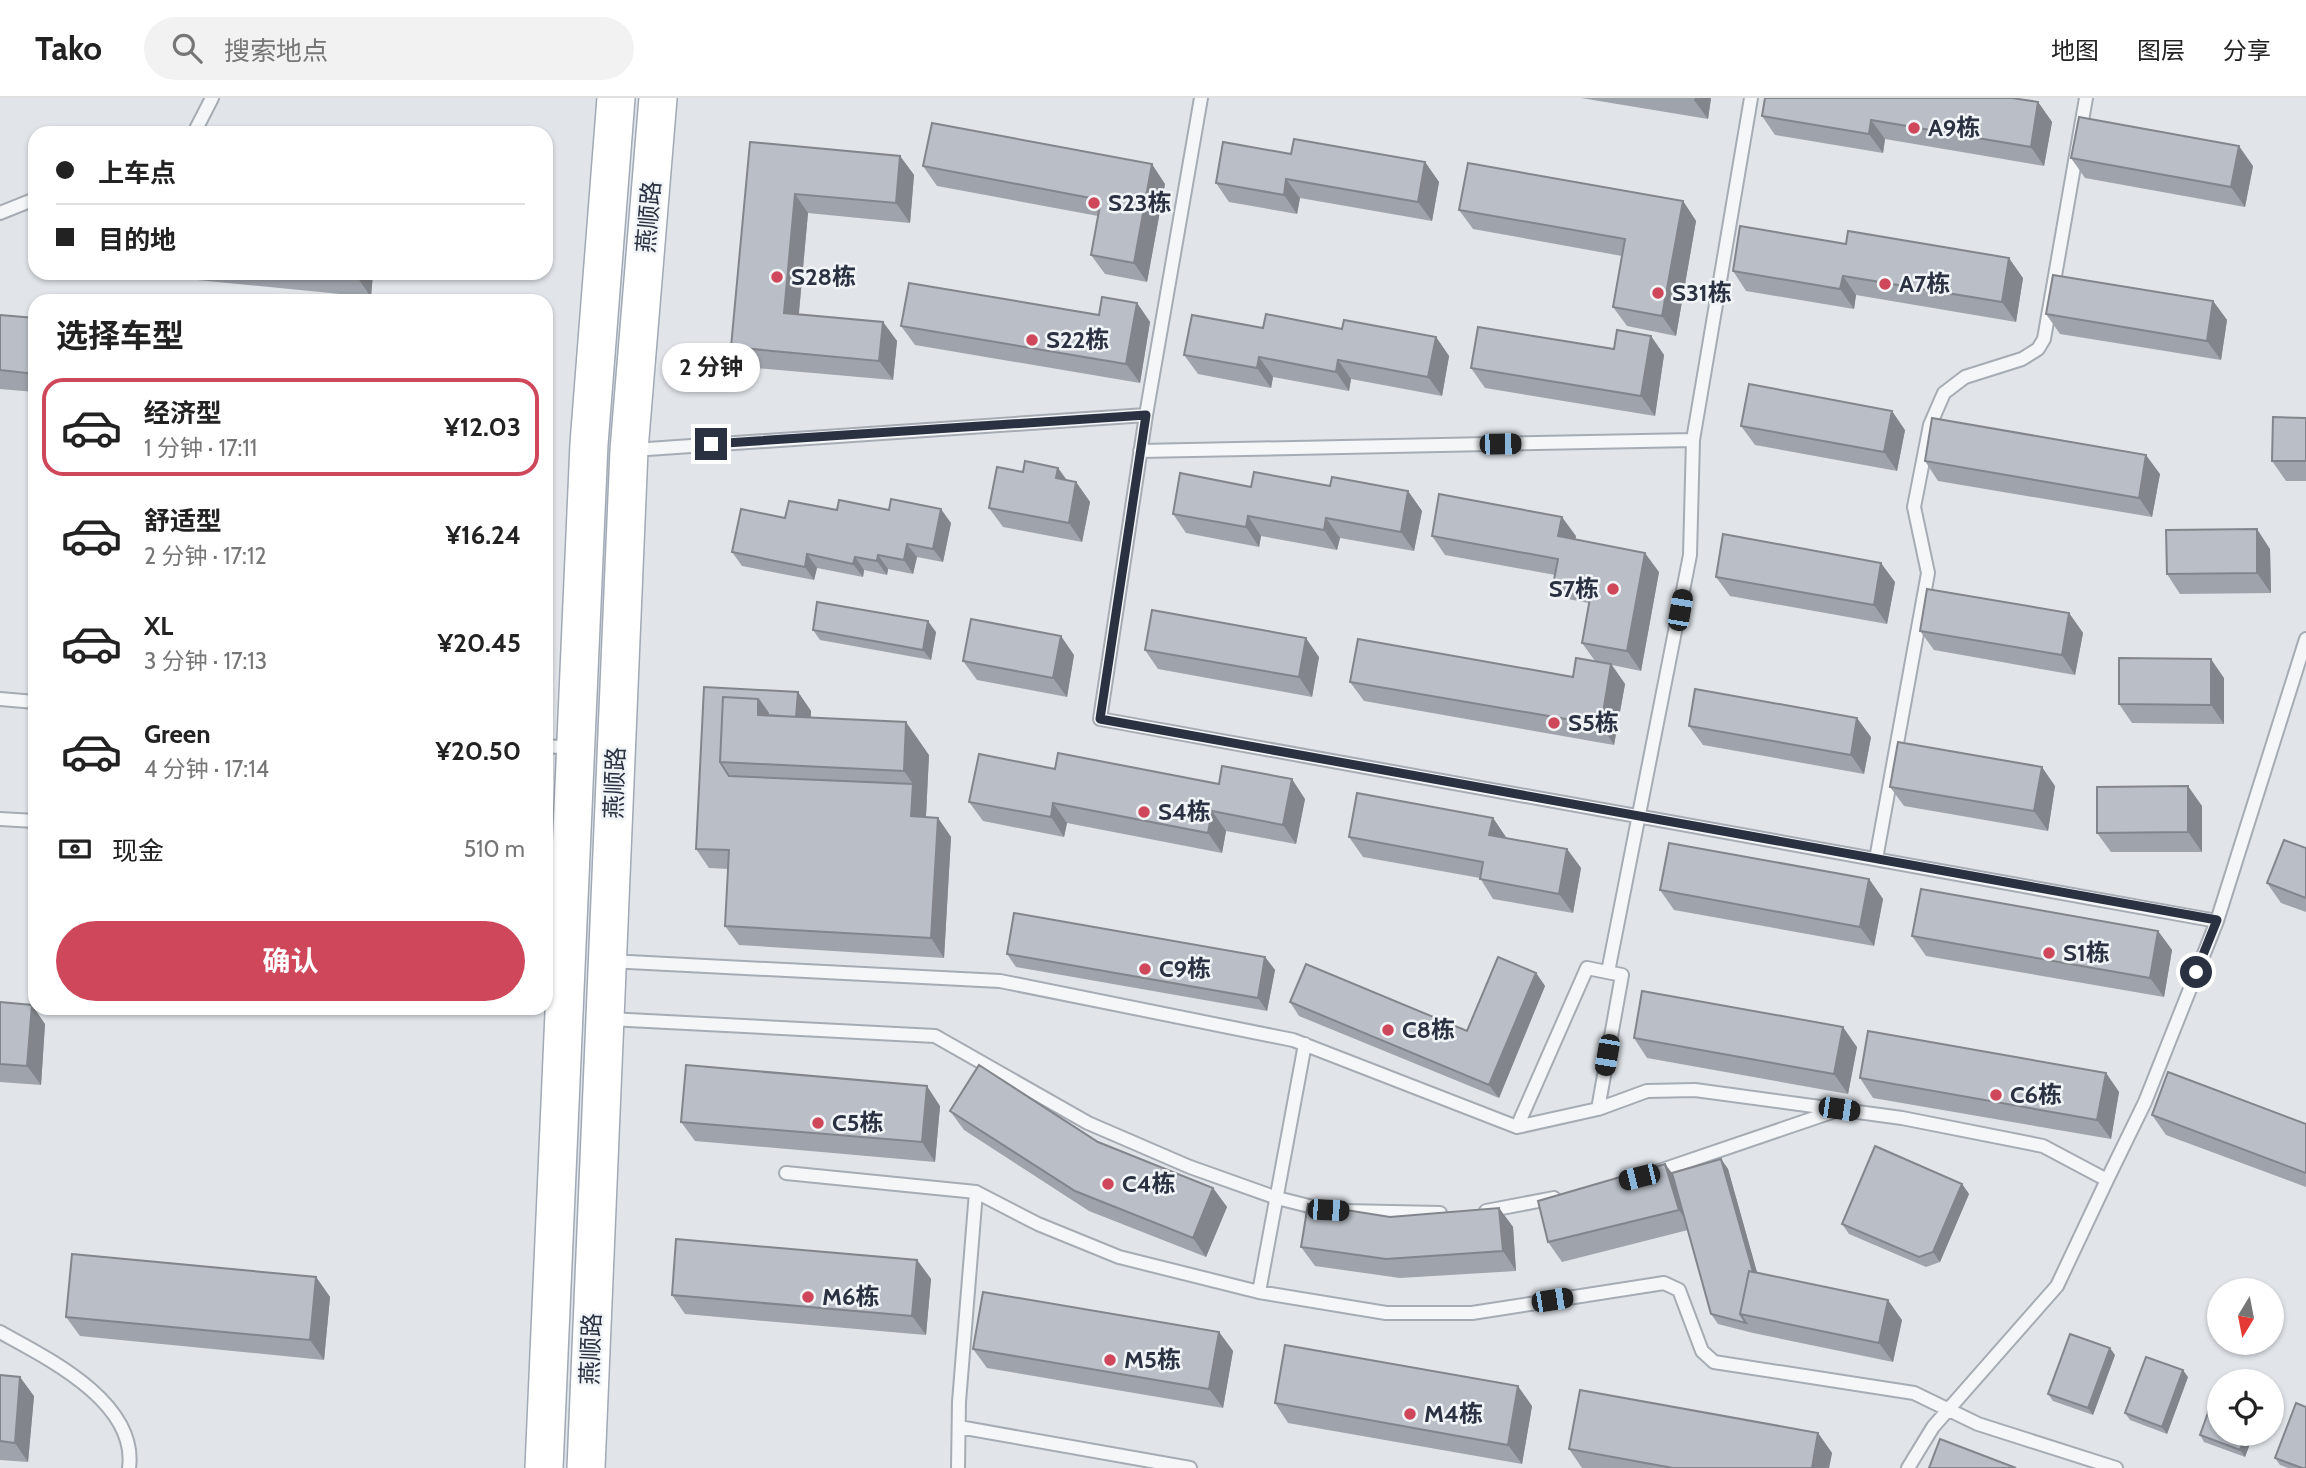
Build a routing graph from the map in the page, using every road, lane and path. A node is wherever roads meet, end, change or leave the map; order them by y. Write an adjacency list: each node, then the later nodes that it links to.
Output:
1 (212, 98): 7 (lane)
2 (616, 98): 17 (main road, 燕顺路)
3 (658, 98): 12 (main road, 燕顺路)
4 (1201, 98): 10 (lane)
5 (1751, 98): 11 (lane)
6 (2086, 98): 21 (lane)
7 (198, 126)
8 (28, 202): 9 (lane)
9 (0, 213)
10 (1146, 415): 12 (lane); 13 (lane)
11 (1693, 440): 13 (lane); 18 (lane)
12 (629, 450): 23 (main road, 燕顺路)
13 (1140, 451): 18 (lane)
14 (2306, 639): 22 (lane)
15 (0, 699): 16 (lane)
16 (28, 701)
17 (560, 747): 41 (main road, 燕顺路)
18 (1637, 816): 21 (lane); 24 (lane)
19 (0, 818): 20 (lane)
20 (28, 820)
21 (1876, 859): 22 (lane)
22 (2217, 920): 32 (lane)
23 (607, 961): 25 (main road, 燕顺路); 26 (lane)
24 (1608, 972): 27 (lane); 29 (lane)
25 (605, 1019): 35 (lane); 42 (main road, 燕顺路)
26 (1305, 1044): 29 (lane); 35 (lane)
27 (1598, 1109): 28 (lane); 29 (lane)
28 (1839, 1109): 31 (lane); 32 (lane)
29 (1517, 1127)
30 (786, 1173): 33 (lane)
31 (1639, 1177)
32 (2107, 1180): 38 (lane)
33 (976, 1192): 36 (lane); 39 (lane)
34 (1566, 1195): 35 (lane)
35 (1277, 1198): 36 (lane)
36 (1259, 1292): 38 (lane)
37 (0, 1332): 40 (lane)
38 (1949, 1409): 45 (lane); 46 (lane)
39 (959, 1427): 43 (lane); 44 (lane)
40 (129, 1468)
41 (544, 1468)
42 (586, 1468)
43 (958, 1468)
44 (1190, 1468)
45 (1908, 1468)
46 (2116, 1468)

